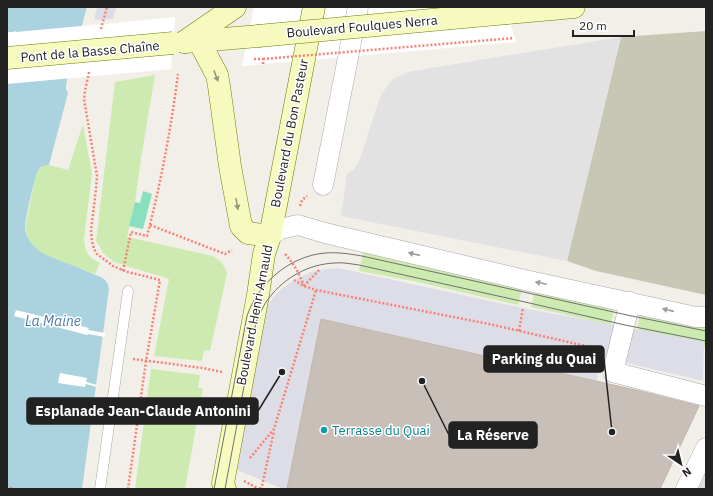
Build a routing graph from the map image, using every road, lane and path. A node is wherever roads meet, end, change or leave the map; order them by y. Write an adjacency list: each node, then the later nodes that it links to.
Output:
1 (107, 7): 6 (path)
2 (235, 7): 8 (street)
3 (314, 7): 17 (street, Boulevard du Bon Pasteur)
4 (358, 7): 15 (street)
5 (574, 7): 8 (street, Boulevard Foulques Nerra, bridge)
6 (100, 31)
7 (514, 38): 11 (path, bridge)
8 (185, 42): 9 (street, Pont de la Basse Chaîne, bridge); 17 (street, one-way to 17)
9 (7, 58)
10 (259, 59): 11 (path, bridge)
11 (263, 59): 12 (path, bridge)
12 (263, 64)
13 (90, 70): 19 (path)
14 (178, 74): 16 (path)
15 (323, 185)
16 (150, 225): 18 (path); 19 (path)
17 (276, 244): 22 (path); 25 (street, one-way to 17); 37 (street, Boulevard Henri Arnauld)
18 (232, 250)
19 (122, 270): 31 (path)
20 (319, 270): 22 (path)
21 (294, 280): 22 (path)
22 (304, 286): 23 (path)
23 (316, 290): 28 (path); 34 (path)
24 (128, 291): 38 (lane)
25 (630, 302): 27 (street, one-way to 25); 29 (street)
26 (523, 308): 28 (path)
27 (706, 318)
28 (520, 331): 29 (path)
29 (618, 354): 33 (street)
30 (135, 359): 31 (path)
31 (146, 361): 32 (path); 39 (path)
32 (222, 372)
33 (706, 396)
34 (274, 429): 36 (path); 40 (path)
35 (706, 448): 41 (street)
36 (247, 462)
37 (232, 482): 40 (path)
38 (100, 489)
39 (128, 489)
40 (259, 489)
41 (686, 489)

